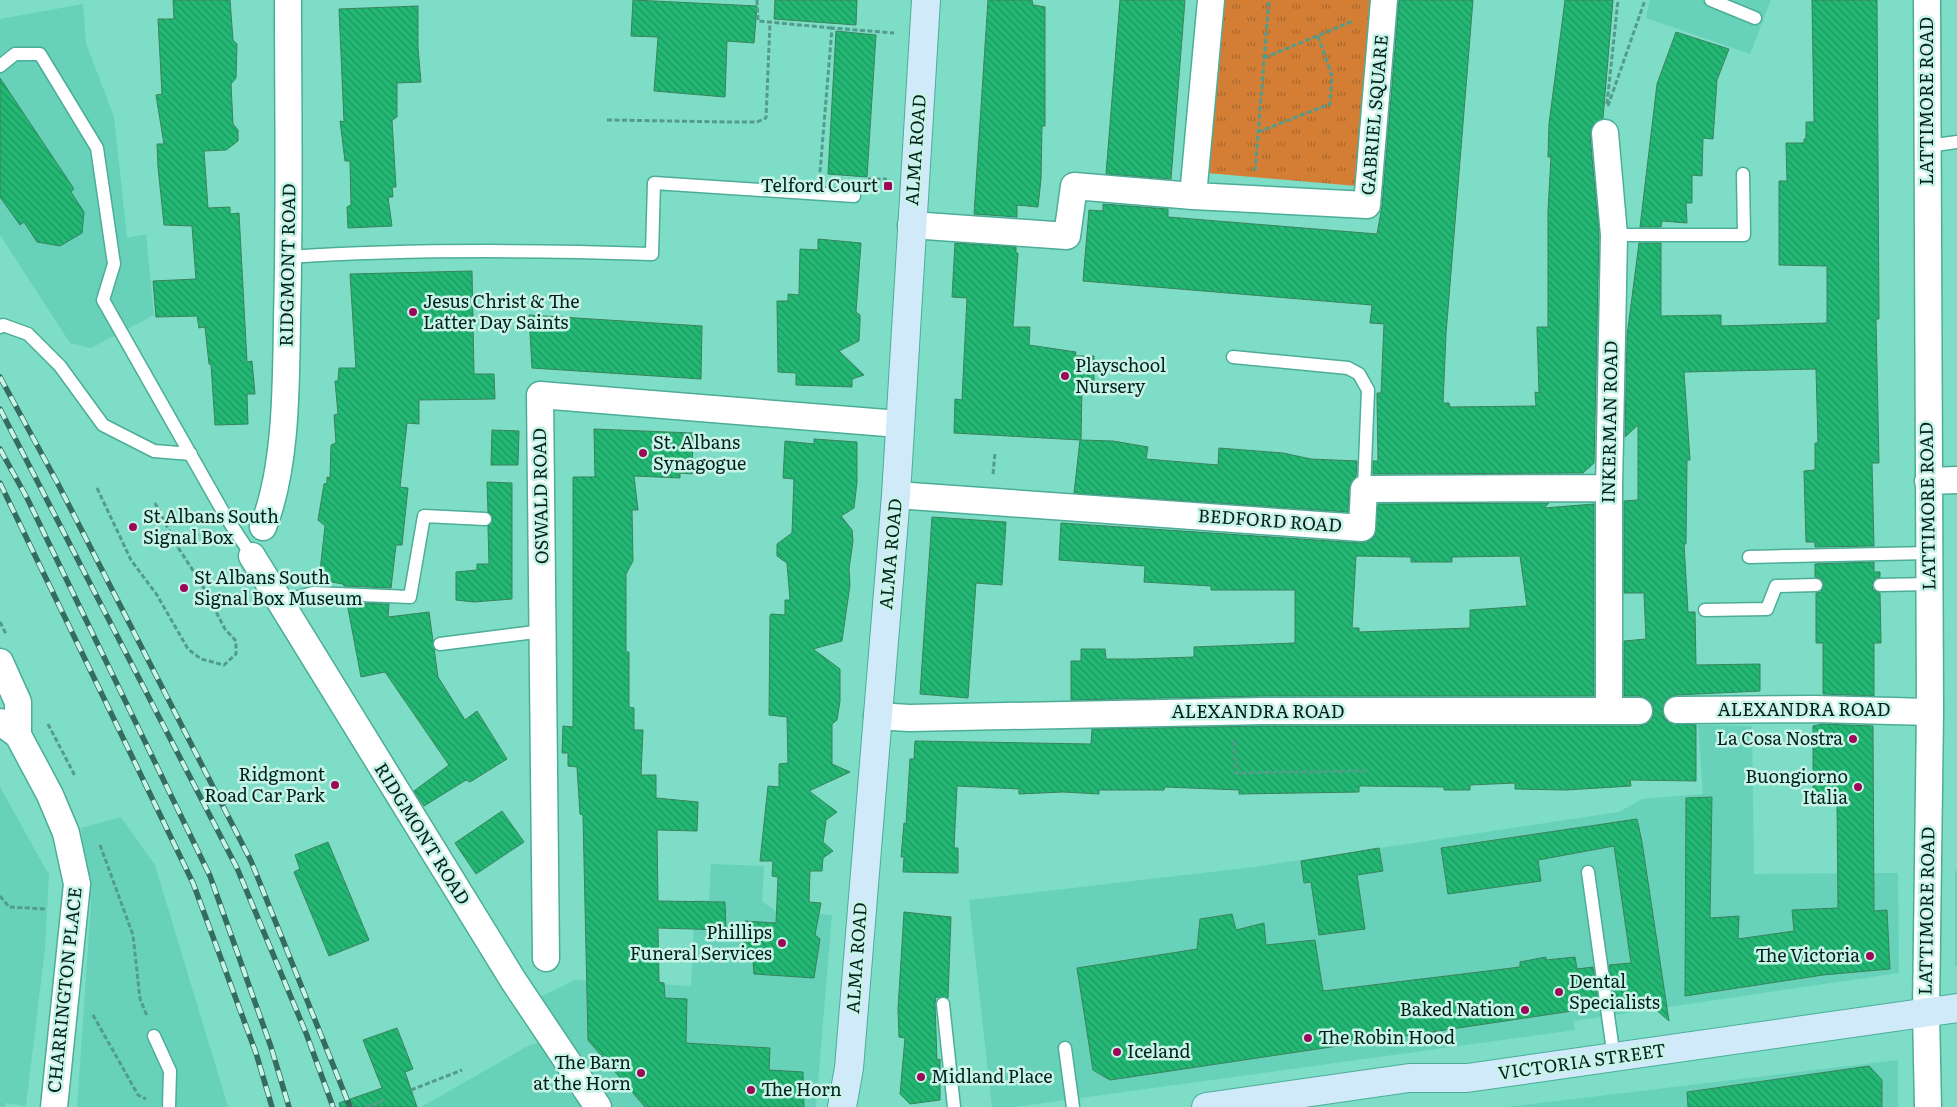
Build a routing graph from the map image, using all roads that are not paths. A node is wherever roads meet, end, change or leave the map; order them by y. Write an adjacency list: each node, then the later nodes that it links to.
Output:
1 (288, 0): 17 (street, RIDGMONT ROAD)
2 (926, 0): 15 (main road, ALMA ROAD)
3 (1211, 0): 14 (street)
4 (1712, 0): 7 (lane)
5 (1927, 0): 11 (street, LATTIMORE ROAD)
6 (1384, 4): 14 (street, GABRIEL SQUARE)
7 (1755, 18)
8 (0, 66): 21 (lane)
9 (1605, 133): 16 (street, INKERMAN ROAD)
10 (1957, 142): 11 (lane)
11 (1928, 146): 23 (street, LATTIMORE ROAD)
12 (1743, 174): 16 (lane)
13 (854, 196): 17 (lane)
14 (1193, 196): 15 (street, GABRIEL SQUARE)
15 (911, 226): 20 (main road, ALMA ROAD)
16 (1614, 235): 24 (street, INKERMAN ROAD)
17 (289, 257): 28 (street, RIDGMONT ROAD)
18 (0, 327): 21 (lane)
19 (1233, 357): 25 (lane)
20 (899, 424): 26 (main road, ALMA ROAD); 37 (street, OSWALD ROAD)
21 (191, 454): 30 (lane)
22 (1957, 480): 23 (street)
23 (1928, 481): 29 (street, LATTIMORE ROAD)
24 (1609, 488): 25 (street); 41 (street, INKERMAN ROAD)
25 (1364, 489): 26 (street, BEDFORD ROAD)
26 (896, 495): 44 (main road, ALMA ROAD)
27 (485, 519): 35 (lane)
28 (263, 527)
29 (1929, 553): 31 (lane); 32 (street, LATTIMORE ROAD)
30 (252, 556): 35 (street, RIDGMONT ROAD)
31 (1749, 557)
32 (1929, 584): 33 (lane); 43 (street, LATTIMORE ROAD)
33 (1880, 585)
34 (1816, 586): 36 (lane)
35 (280, 602): 56 (street, RIDGMONT ROAD)
36 (1705, 610)
37 (543, 631): 38 (lane); 47 (street, OSWALD ROAD)
38 (440, 644)
39 (0, 662): 45 (street, CHARRINGTON PLACE)
40 (1678, 710): 43 (street, ALEXANDRA ROAD)
41 (1609, 711): 42 (street, ALEXANDRA ROAD); 44 (street, ALEXANDRA ROAD)
42 (1639, 711)
43 (1930, 712): 50 (street, LATTIMORE ROAD)
44 (878, 716): 57 (main road, ALMA ROAD)
45 (9, 729): 54 (street, CHARRINGTON PLACE)
46 (1588, 872): 53 (lane)
47 (546, 958)
48 (944, 1004): 58 (lane)
49 (1957, 1008): 50 (main road, VICTORIA STREET)
50 (1926, 1013): 53 (main road, VICTORIA STREET); 61 (street, LATTIMORE ROAD)
51 (154, 1036): 55 (lane)
52 (1065, 1048): 59 (lane)
53 (1614, 1058): 60 (main road, VICTORIA STREET)
54 (54, 1107)
55 (169, 1107)
56 (598, 1107)
57 (842, 1107)
58 (954, 1107)
59 (1073, 1107)
60 (1206, 1107)
61 (1928, 1107)

